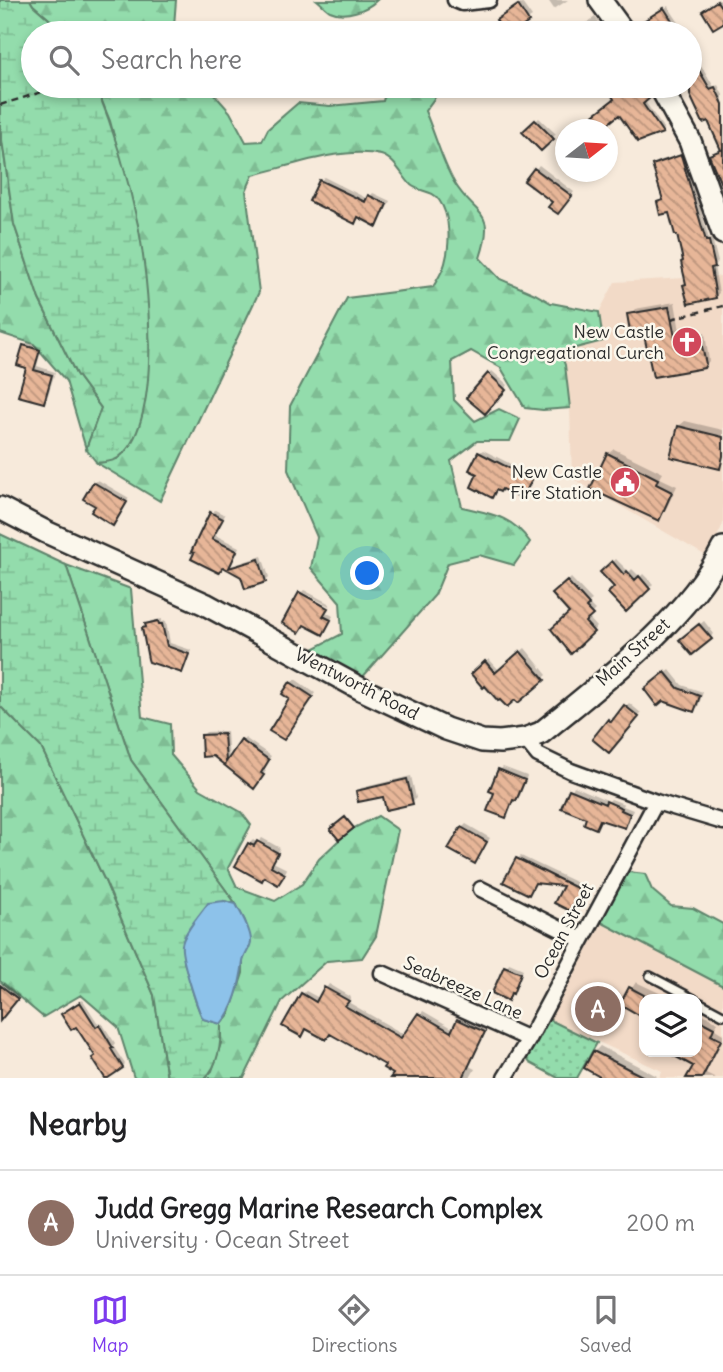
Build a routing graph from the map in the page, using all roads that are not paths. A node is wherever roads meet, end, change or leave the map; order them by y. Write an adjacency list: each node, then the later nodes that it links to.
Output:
1 (455, 0): 2 (street)
2 (489, 0)
3 (600, 0): 4 (main road)
4 (615, 21)
5 (667, 98): 6 (main road)
6 (722, 222)
7 (0, 508): 9 (main road, Wentworth Road)
8 (723, 548): 9 (main road, Main Street)
9 (525, 739): 10 (street)
10 (656, 802): 11 (street); 13 (street, Ocean Street)
11 (723, 822)
12 (481, 889): 13 (street)
13 (582, 940): 19 (street, Ocean Street)
14 (382, 973): 19 (street, Seabreeze Lane)
15 (650, 976): 16 (lane)
16 (684, 994)
17 (702, 1004): 18 (lane)
18 (723, 1015)
19 (529, 1039): 20 (street, Ocean Street)
20 (505, 1078)

